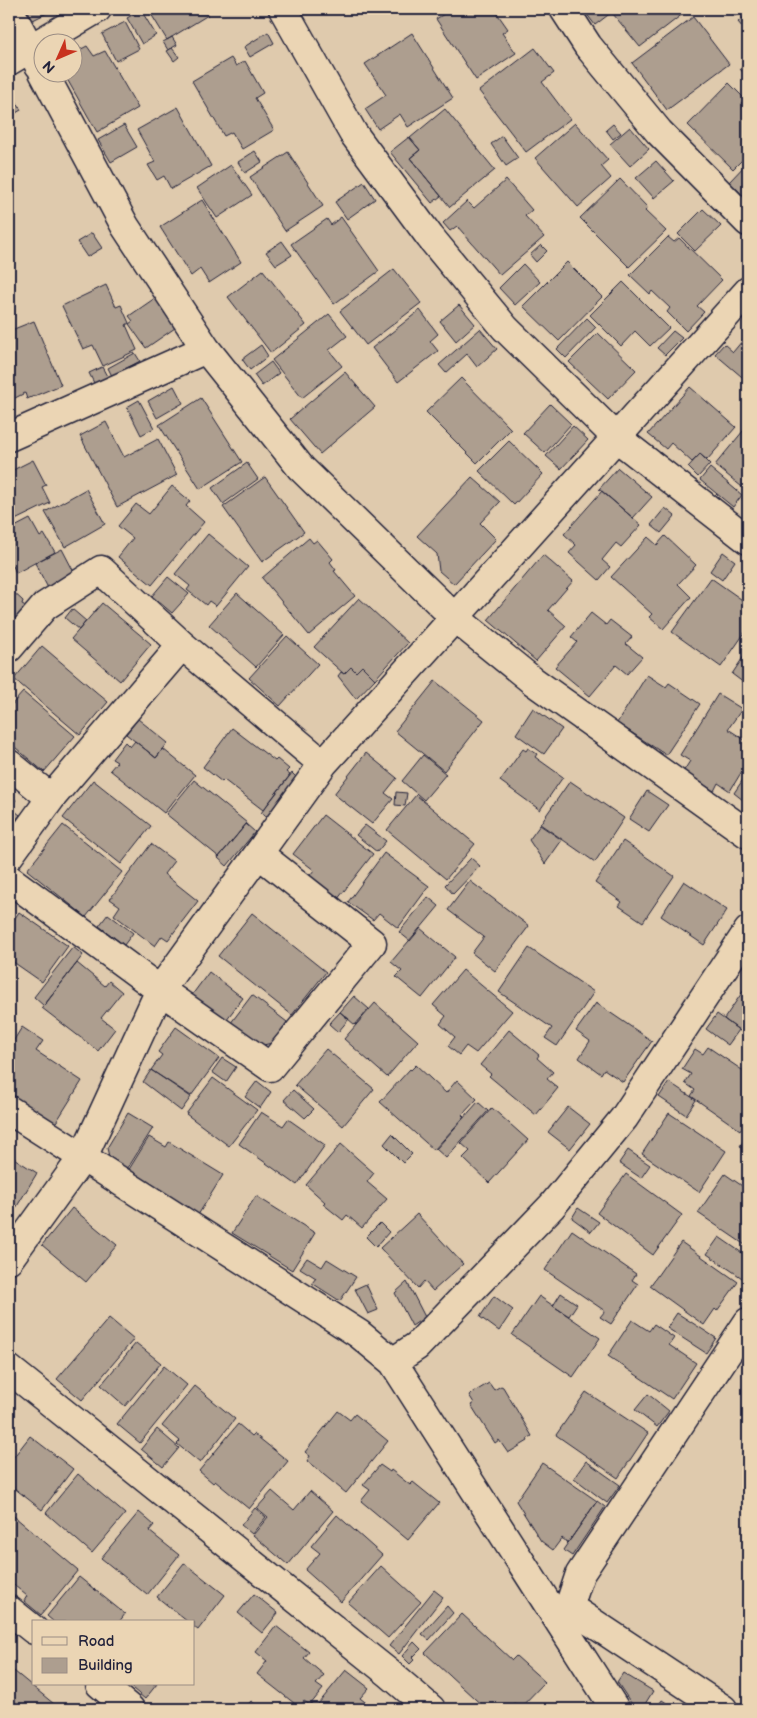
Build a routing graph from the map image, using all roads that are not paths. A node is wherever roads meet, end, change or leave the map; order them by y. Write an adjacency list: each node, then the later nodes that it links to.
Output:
1 (9, 9): 5 (street)
2 (97, 9): 5 (street)
3 (284, 9): 10 (street)
4 (564, 9): 6 (street)
5 (31, 63): 8 (street)
6 (748, 222)
7 (748, 291): 10 (street)
8 (206, 349): 9 (street); 12 (street)
9 (9, 437)
10 (617, 438): 11 (street); 12 (street)
11 (748, 540)
12 (454, 617): 16 (street); 18 (street)
13 (182, 645): 14 (street); 16 (street); 17 (street)
14 (9, 648)
15 (9, 764): 17 (street)
16 (323, 764): 19 (street)
17 (51, 798): 20 (street)
18 (748, 834)
19 (259, 854): 23 (street); 23 (street)
20 (9, 856)
21 (9, 879): 23 (street)
22 (748, 931): 28 (street)
23 (160, 990): 25 (street)
24 (9, 1110): 25 (street)
25 (83, 1157): 26 (street); 28 (street)
26 (9, 1259)
27 (748, 1322): 30 (street)
28 (394, 1362): 30 (street)
29 (9, 1369): 35 (street)
30 (561, 1609): 36 (street); 37 (street)
31 (9, 1610): 32 (street)
32 (32, 1628)
33 (102, 1686): 34 (street)
34 (130, 1709)
35 (431, 1709)
36 (615, 1709)
37 (723, 1709)

